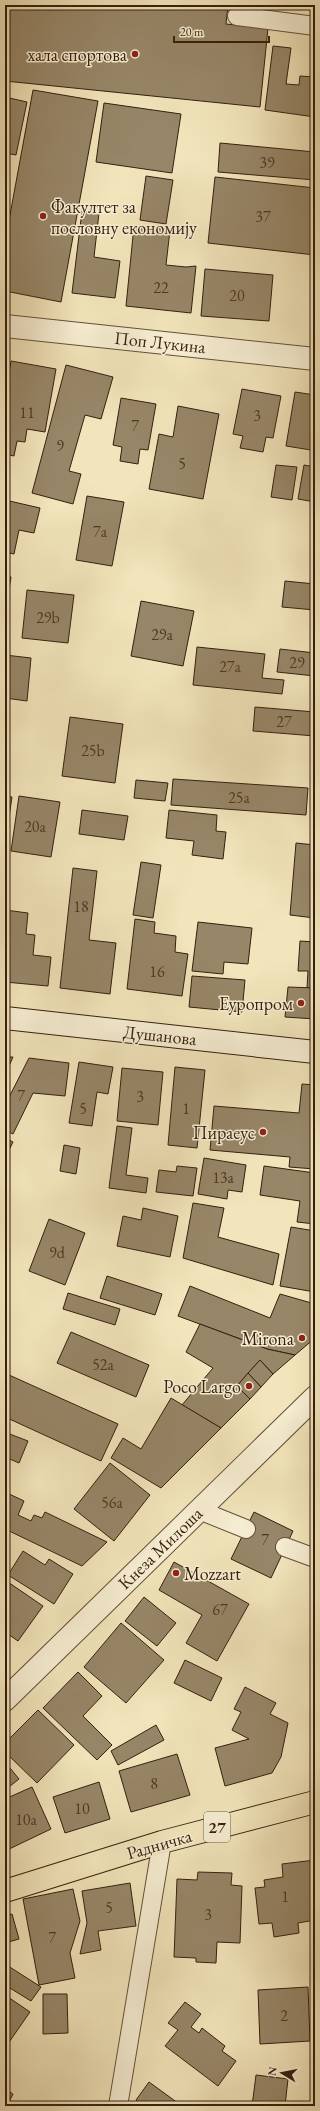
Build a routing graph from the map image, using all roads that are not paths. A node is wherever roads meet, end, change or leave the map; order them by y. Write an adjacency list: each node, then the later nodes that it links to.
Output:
1 (236, 16): 2 (lane)
2 (315, 26)
3 (5, 326): 4 (street, Поп Лукина)
4 (315, 359)
5 (5, 1018): 6 (street, Душанова)
6 (315, 1052)
7 (315, 1397): 8 (street, Кнеза Милоша)
8 (200, 1510): 9 (lane); 12 (street, Кнеза Милоша)
9 (246, 1529)
10 (285, 1547): 11 (lane)
11 (315, 1558)
12 (5, 1700)
13 (315, 1802): 14 (main road, Радничка / 27)
14 (162, 1842): 15 (main road, Радничка / 27); 16 (lane)
15 (5, 1891)
16 (118, 2106)

